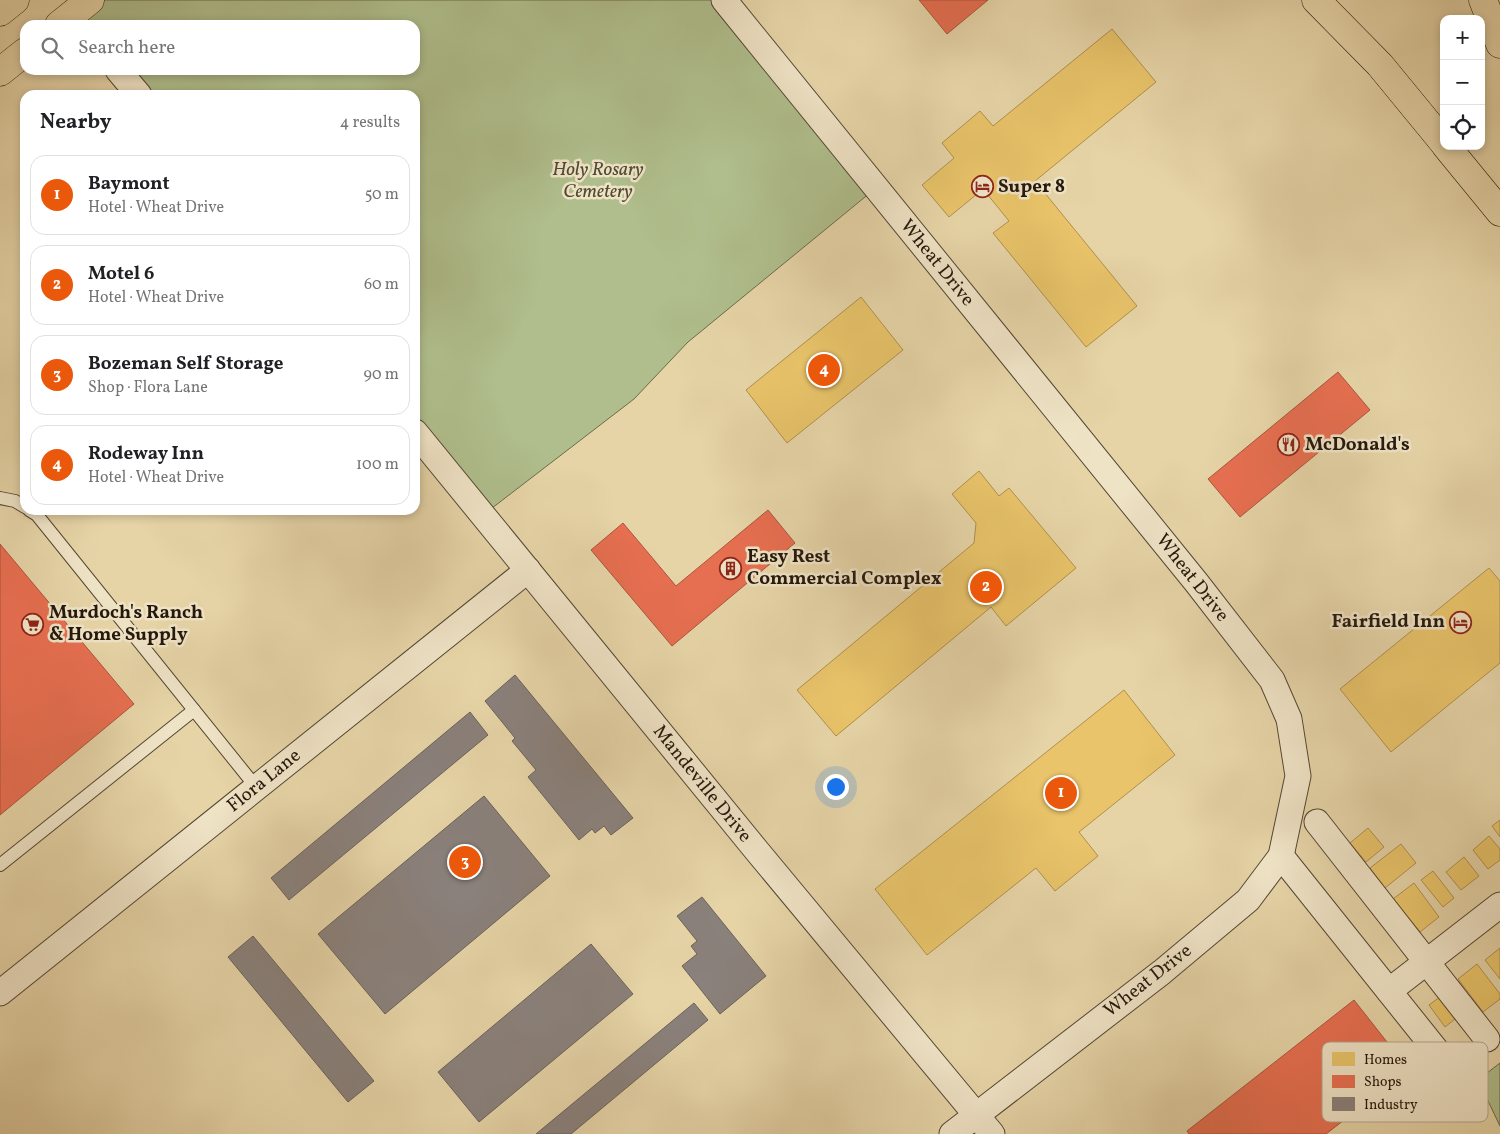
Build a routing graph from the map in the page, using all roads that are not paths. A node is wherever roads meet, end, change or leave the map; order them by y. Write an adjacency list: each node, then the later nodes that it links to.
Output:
1 (15, 0): 5 (main road)
2 (724, 0): 22 (street, Wheat Drive)
3 (1316, 0): 11 (main road)
4 (1483, 0): 6 (main road)
5 (0, 12)
6 (1500, 44)
7 (20, 56): 8 (main road)
8 (0, 72)
9 (122, 75): 10 (street)
10 (135, 90)
11 (1440, 138)
12 (1449, 150): 13 (main road)
13 (1500, 212)
14 (420, 438): 18 (street, Mandeville Drive)
15 (0, 498): 16 (lane)
16 (20, 504)
17 (38, 515): 19 (lane)
18 (528, 570): 20 (street, Flora Lane); 30 (street, Mandeville Drive)
19 (194, 710): 20 (lane); 23 (lane)
20 (256, 787): 27 (street, Flora Lane)
21 (1317, 822): 25 (street)
22 (1280, 856): 26 (street); 30 (street, Wheat Drive)
23 (0, 865)
24 (1500, 905): 25 (street)
25 (1427, 962): 26 (street); 28 (street)
26 (1389, 991): 29 (street)
27 (0, 992)
28 (1487, 1038)
29 (1430, 1042)
30 (976, 1115): 31 (street, Wheat Drive); 32 (street, Mandeville Drive)
31 (952, 1134)
32 (992, 1134)

